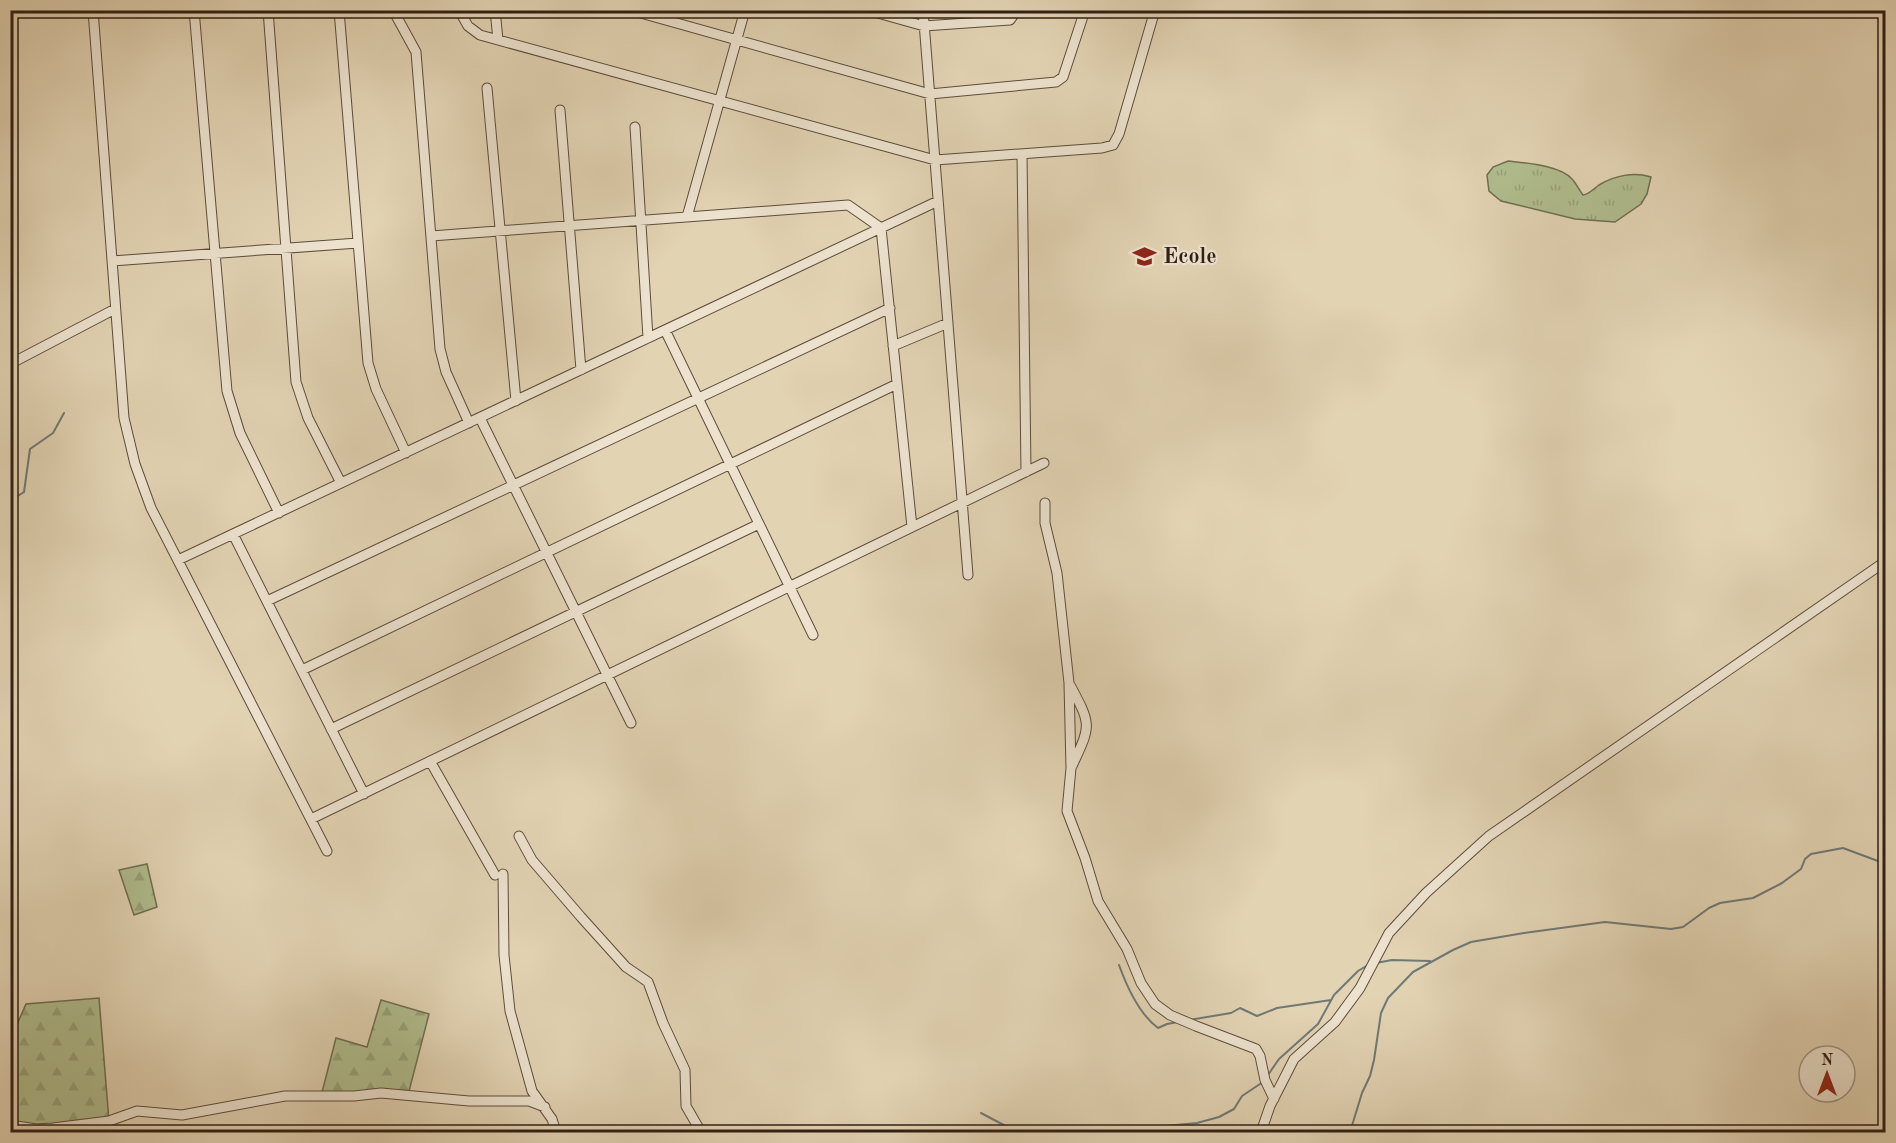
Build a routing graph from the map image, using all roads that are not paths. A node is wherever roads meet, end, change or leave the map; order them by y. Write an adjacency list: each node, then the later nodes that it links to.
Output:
1 (93, 10): 36 (street)
2 (194, 10): 35 (street)
3 (268, 10): 34 (street)
4 (339, 10): 33 (street)
5 (393, 10): 32 (street)
6 (459, 10): 17 (street)
7 (495, 10): 17 (street)
8 (630, 10): 15 (street)
9 (745, 10): 18 (street)
10 (867, 10): 16 (street)
11 (923, 10): 16 (street)
12 (1017, 10): 16 (street)
13 (1085, 10): 20 (street)
14 (1155, 10): 24 (street)
15 (643, 12): 18 (street)
16 (924, 26): 20 (street)
17 (498, 40): 21 (street)
18 (736, 40): 20 (street); 21 (street)
19 (487, 88): 31 (street)
20 (930, 94): 25 (street)
21 (719, 101): 25 (street); 27 (street)
22 (560, 110): 29 (street)
23 (635, 127): 28 (street)
24 (1022, 154): 25 (street); 53 (street)
25 (935, 160): 26 (street)
26 (938, 201): 30 (street); 39 (street)
27 (687, 217): 28 (street); 30 (street)
28 (641, 220): 29 (street); 41 (street)
29 (569, 225): 31 (street); 44 (street)
30 (881, 228): 37 (street); 40 (street)
31 (500, 231): 32 (street); 47 (street)
32 (430, 236): 49 (street)
33 (358, 243): 34 (street); 50 (street)
34 (286, 248): 35 (street); 54 (street)
35 (215, 254): 36 (street); 58 (street)
36 (112, 261): 38 (street)
37 (890, 308): 42 (street); 46 (street)
38 (115, 309): 43 (street); 63 (street)
39 (948, 323): 42 (street); 56 (street)
40 (665, 330): 41 (street); 46 (street)
41 (648, 338): 44 (street)
42 (894, 346): 45 (street)
43 (10, 364)
44 (581, 370): 47 (street)
45 (897, 384): 52 (street); 60 (street)
46 (698, 398): 52 (street); 55 (street)
47 (516, 401): 48 (street)
48 (480, 418): 49 (street); 55 (street)
49 (470, 423): 50 (street)
50 (406, 453): 54 (street)
51 (1044, 463): 53 (street)
52 (730, 464): 59 (street); 62 (street)
53 (1026, 472): 56 (street)
54 (341, 483): 58 (street)
55 (513, 485): 62 (street); 67 (street)
56 (962, 503): 60 (street); 65 (street)
57 (1045, 503): 72 (street)
58 (279, 513): 61 (street)
59 (759, 524): 66 (street); 68 (street)
60 (912, 527): 66 (street)
61 (233, 534): 63 (street); 67 (street)
62 (546, 552): 68 (street); 70 (street)
63 (178, 560): 78 (street)
64 (1886, 561): 81 (street)
65 (968, 575)
66 (790, 587): 69 (street); 71 (street)
67 (267, 601): 70 (street)
68 (576, 612): 71 (street); 74 (street)
69 (813, 635)
70 (302, 670): 74 (street)
71 (607, 675): 73 (street); 75 (street)
72 (1068, 683): 76 (street); 76 (street)
73 (631, 723)
74 (332, 729): 77 (street)
75 (430, 761): 77 (street); 82 (street)
76 (1071, 768): 81 (street)
77 (364, 794): 78 (street)
78 (311, 819): 80 (street)
79 (519, 836): 85 (street)
80 (327, 851)
81 (1274, 1099): 86 (street)
82 (545, 1107): 83 (street); 84 (street)
83 (10, 1125)
84 (556, 1132)
85 (701, 1132)
86 (1261, 1132)

